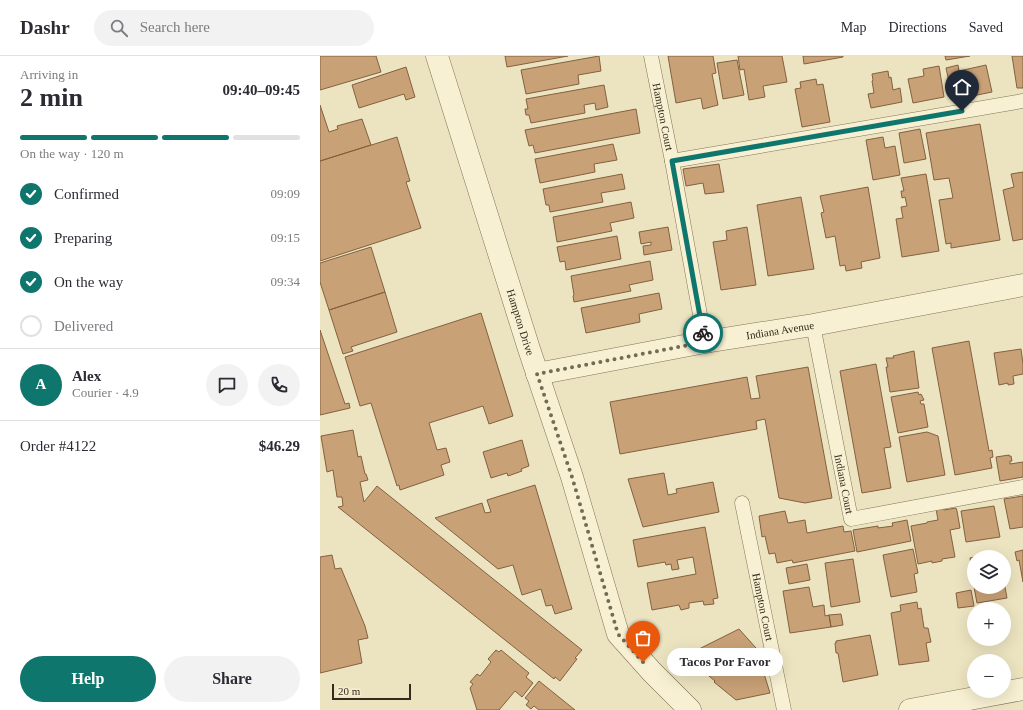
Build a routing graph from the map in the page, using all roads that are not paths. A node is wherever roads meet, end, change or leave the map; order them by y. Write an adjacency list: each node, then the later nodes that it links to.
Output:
1 (437, 56): 8 (street, Hampton Drive)
2 (651, 56): 4 (lane, Hampton Court)
3 (1023, 101): 4 (lane)
4 (672, 161): 7 (lane, Hampton Court)
5 (1023, 285): 6 (street, Indiana Avenue)
6 (813, 325): 7 (street, Indiana Avenue); 9 (lane, Indiana Court)
7 (705, 342): 8 (street, Indiana Avenue)
8 (537, 374): 12 (street, Hampton Drive)
9 (1023, 487)
10 (742, 503): 13 (lane, Hampton Court)
11 (1023, 689): 14 (street)
12 (690, 710)
13 (784, 710)
14 (910, 710)

